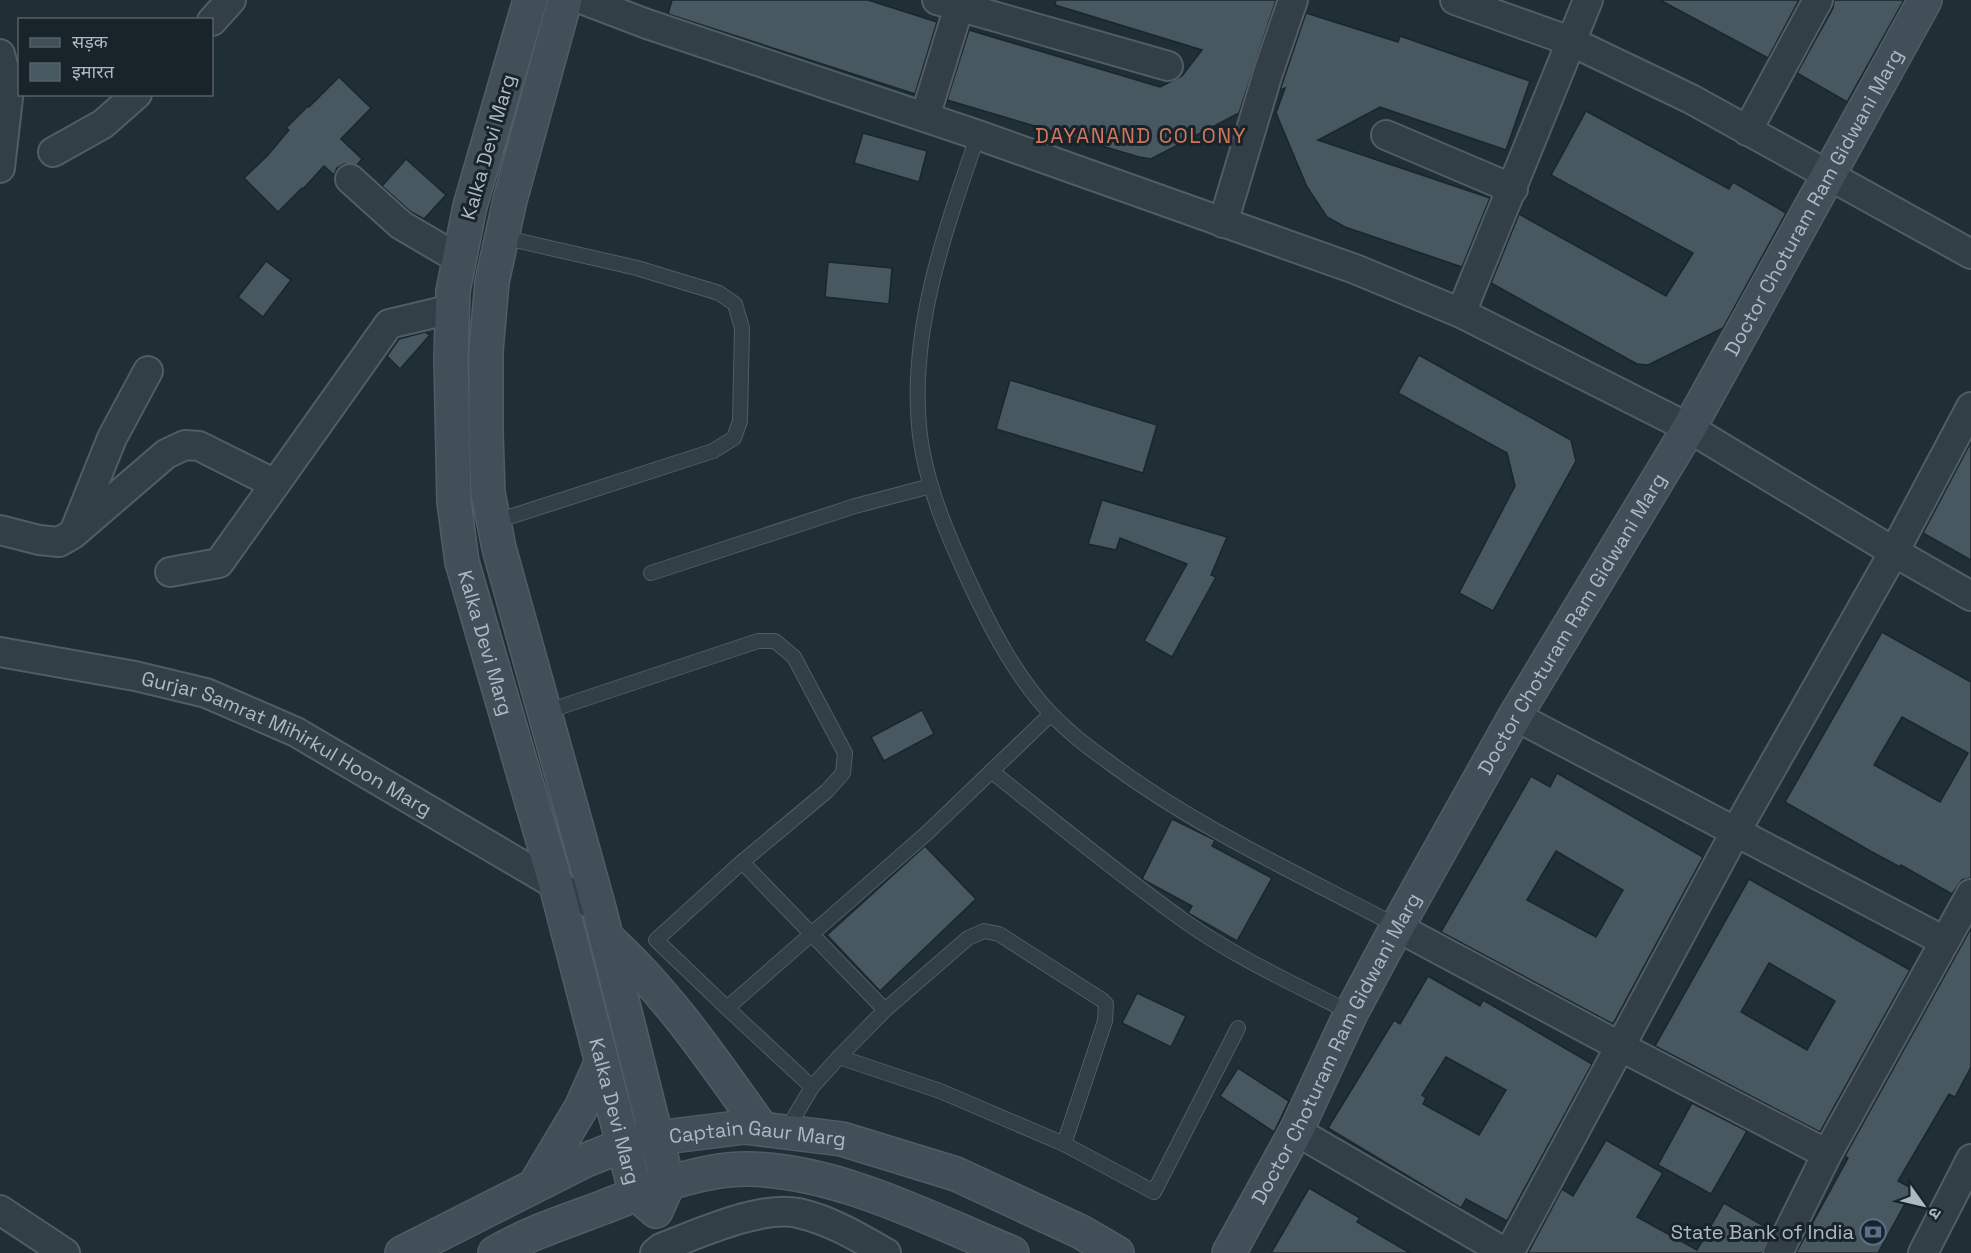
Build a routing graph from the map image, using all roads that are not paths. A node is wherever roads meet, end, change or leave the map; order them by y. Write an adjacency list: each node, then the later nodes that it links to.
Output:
1 (231, 0): 12 (street)
2 (531, 0): 29 (street, Kalka Devi Marg)
3 (565, 0): 27 (street, Kalka Devi Marg)
4 (584, 0): 11 (street)
5 (1293, 0): 26 (street)
6 (1455, 0): 13 (street)
7 (1588, 0): 13 (street)
8 (1818, 0): 18 (street)
9 (1925, 0): 23 (street, Doctor Choturam Ram Gidwani Marg)
10 (952, 2): 15 (street); 17 (street)
11 (650, 12): 17 (street)
12 (213, 20)
13 (1570, 40): 18 (street); 25 (street)
14 (0, 54): 22 (street)
15 (1168, 66)
16 (135, 96): 21 (street)
17 (925, 117): 19 (street)
18 (1747, 131): 23 (street)
19 (978, 135): 26 (street); 36 (lane)
20 (1386, 135): 25 (street)
21 (53, 152)
22 (0, 168)
23 (1828, 177): 28 (street); 34 (street, Doctor Choturam Ram Gidwani Marg)
24 (350, 179): 29 (street)
25 (1513, 189): 31 (street)
26 (1223, 223): 31 (street)
27 (502, 237): 37 (street, Kalka Devi Marg); 37 (lane)
28 (1971, 254)
29 (459, 259): 30 (street, Kalka Devi Marg)
30 (452, 309): 35 (street); 51 (street, Kalka Devi Marg)
31 (1461, 313): 34 (street)
32 (148, 371): 39 (street)
33 (1971, 407): 40 (street)
34 (1689, 428): 40 (street); 47 (street, Doctor Choturam Ram Gidwani Marg)
35 (275, 484): 39 (street); 41 (street)
36 (931, 486): 42 (lane); 46 (lane)
37 (494, 522): 45 (street, Kalka Devi Marg)
38 (0, 530): 39 (street)
39 (73, 534)
40 (1894, 552): 43 (street); 49 (street)
41 (170, 572)
42 (651, 573)
43 (1971, 596)
44 (0, 652): 51 (street, Gurjar Samrat Mihirkul Hoon Marg)
45 (545, 712): 50 (lane); 53 (street, Kalka Devi Marg)
46 (1051, 714): 48 (lane); 54 (lane)
47 (1515, 716): 49 (street); 54 (street, Doctor Choturam Ram Gidwani Marg)
48 (991, 771): 55 (lane); 60 (lane)
49 (1736, 831): 56 (street); 62 (street)
50 (742, 862): 55 (lane); 57 (lane)
51 (555, 885): 53 (street, Gurjar Samrat Mihirkul Hoon Marg); 64 (street, Kalka Devi Marg)
52 (1971, 894): 56 (street)
53 (603, 923): 57 (street); 68 (street, Kalka Devi Marg)
54 (1397, 927): 60 (street, Doctor Choturam Ram Gidwani Marg); 62 (street)
55 (811, 935): 58 (lane); 59 (lane)
56 (1944, 941): 71 (street)
57 (644, 950): 58 (lane); 66 (street)
58 (726, 1008): 65 (lane)
59 (885, 1010): 63 (lane); 69 (lane)
60 (1351, 1013): 67 (street, Doctor Choturam Ram Gidwani Marg)
61 (1238, 1028): 69 (lane)
62 (1621, 1047): 71 (street); 84 (street)
63 (839, 1057): 65 (lane); 69 (lane)
64 (602, 1061): 70 (street, Kalka Devi Marg); 73 (street)
65 (812, 1087): 66 (lane)
66 (774, 1130): 68 (street, Captain Gaur Marg); 82 (street, Captain Gaur Marg)
67 (1296, 1131): 83 (street, Doctor Choturam Ram Gidwani Marg); 84 (street)
68 (656, 1138): 70 (street, Captain Gaur Marg); 74 (street, Kalka Devi Marg)
69 (1064, 1144)
70 (624, 1145): 73 (street, Captain Gaur Marg); 74 (street, Kalka Devi Marg)
71 (1827, 1154): 85 (street)
72 (1971, 1159): 86 (street)
73 (534, 1185): 78 (street, Captain Gaur Marg)
74 (653, 1196): 76 (street); 79 (street, Captain Gaur Marg); 81 (street, Captain Gaur Marg)
75 (0, 1210): 77 (street)
76 (658, 1250): 80 (street)
77 (65, 1253)
78 (402, 1253)
79 (495, 1253)
80 (886, 1253)
81 (1012, 1253)
82 (1117, 1253)
83 (1229, 1253)
84 (1507, 1253)
85 (1778, 1253)
86 (1923, 1253)

